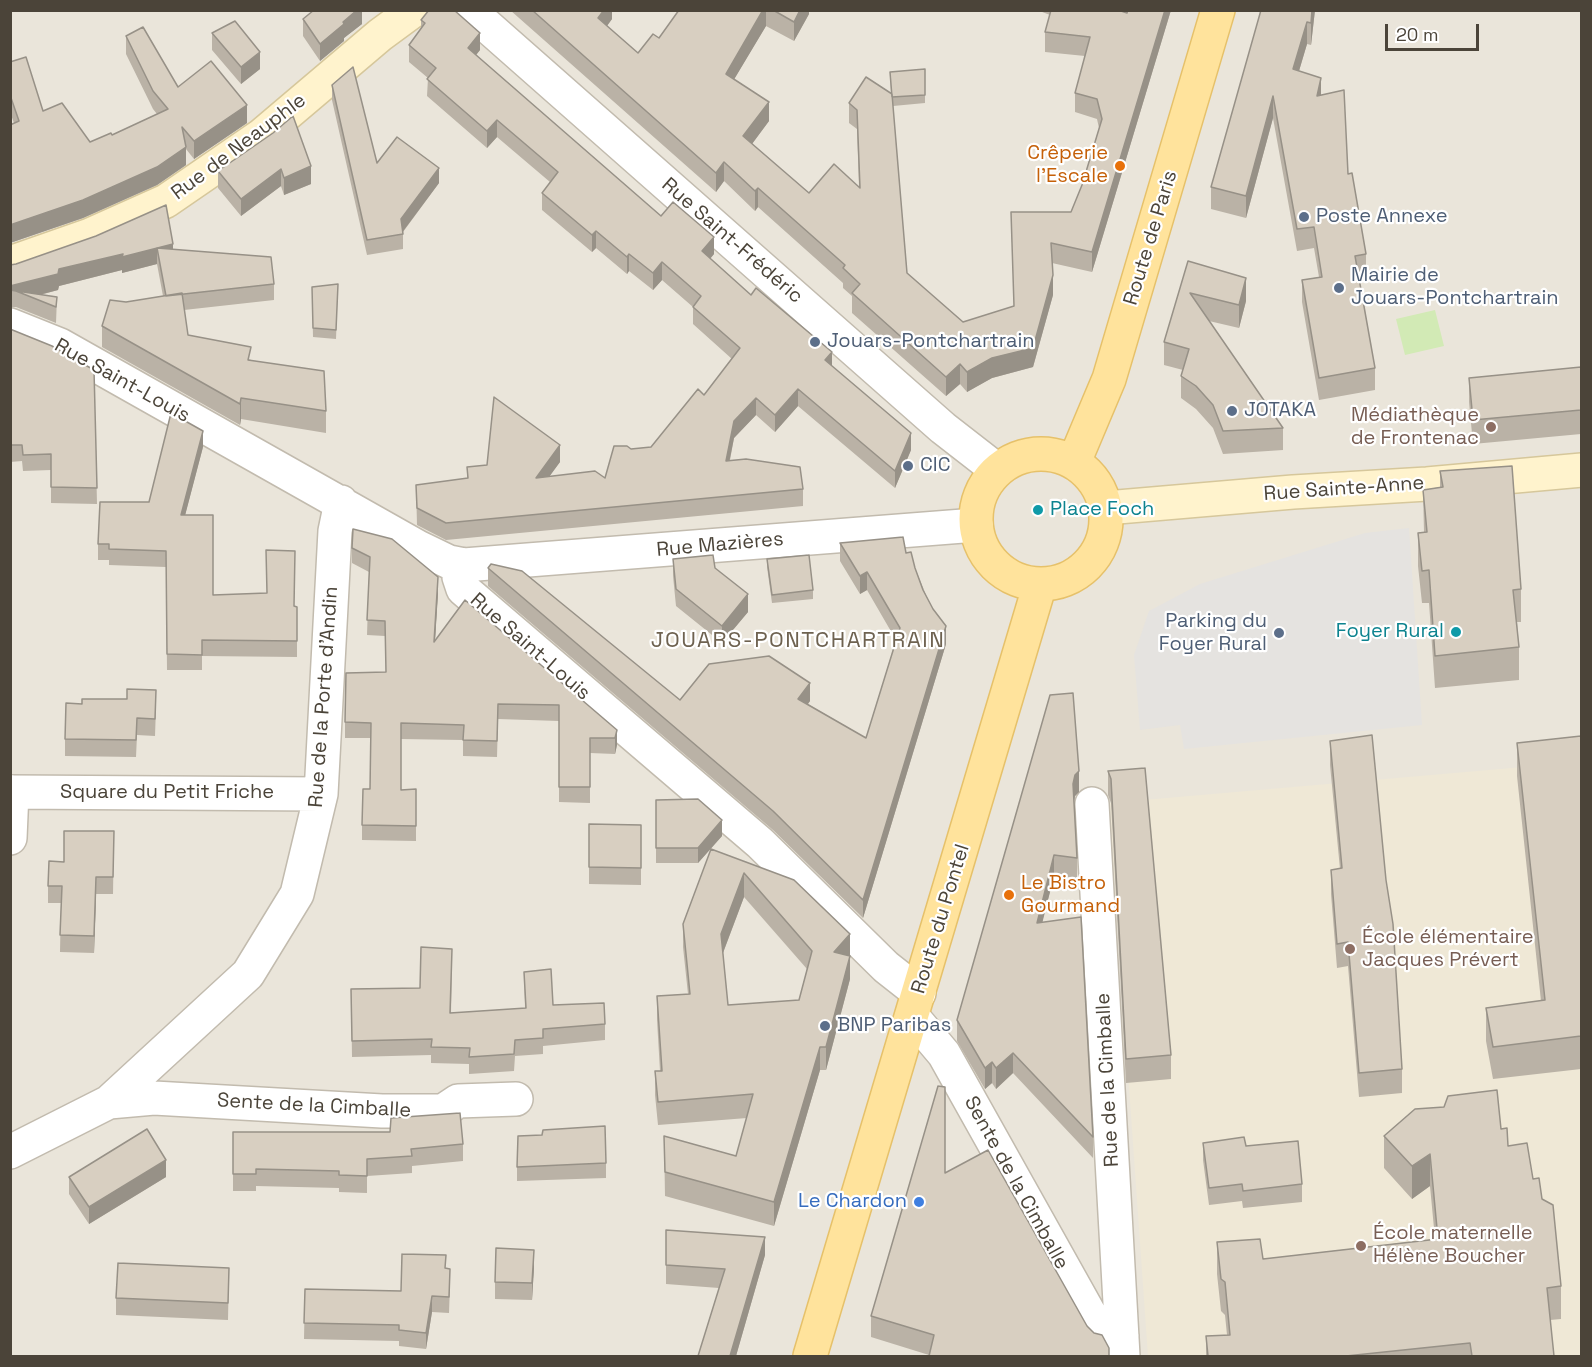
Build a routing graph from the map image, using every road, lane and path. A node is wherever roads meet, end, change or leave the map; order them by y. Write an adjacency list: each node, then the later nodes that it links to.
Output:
1 (414, 10): 4 (street, Rue de Neauphle)
2 (469, 10): 7 (street, Rue Saint-Frédéric)
3 (1218, 10): 6 (main road, Route de Paris)
4 (10, 263)
5 (10, 325): 9 (street, Rue Saint-Louis)
6 (1074, 462): 7 (main road); 10 (main road)
7 (997, 470): 11 (main road)
8 (1581, 470): 10 (street, Rue Sainte-Anne)
9 (341, 502): 12 (street, Rue Saint-Louis); 15 (street, Rue de la Porte d'Andin)
10 (1106, 508): 13 (main road)
11 (976, 525): 12 (street, Rue Mazières); 13 (main road)
12 (464, 565): 18 (street, Rue Saint-Louis)
13 (1040, 584): 18 (main road, Route du Pontel)
14 (11, 792): 15 (street, Square du Petit Friche); 17 (street, Square du Petit Friche)
15 (321, 794): 20 (street, Rue de la Porte d'Andin)
16 (1092, 804): 22 (street, Rue de la Cimballe)
17 (10, 838)
18 (915, 1004): 22 (street, Sente de la Cimballe); 23 (main road, Route du Pontel)
19 (516, 1099): 20 (street, Sente de la Cimballe)
20 (109, 1102): 21 (street, Rue de la Porte d'Andin)
21 (10, 1152)
22 (1123, 1346)
23 (810, 1356)

